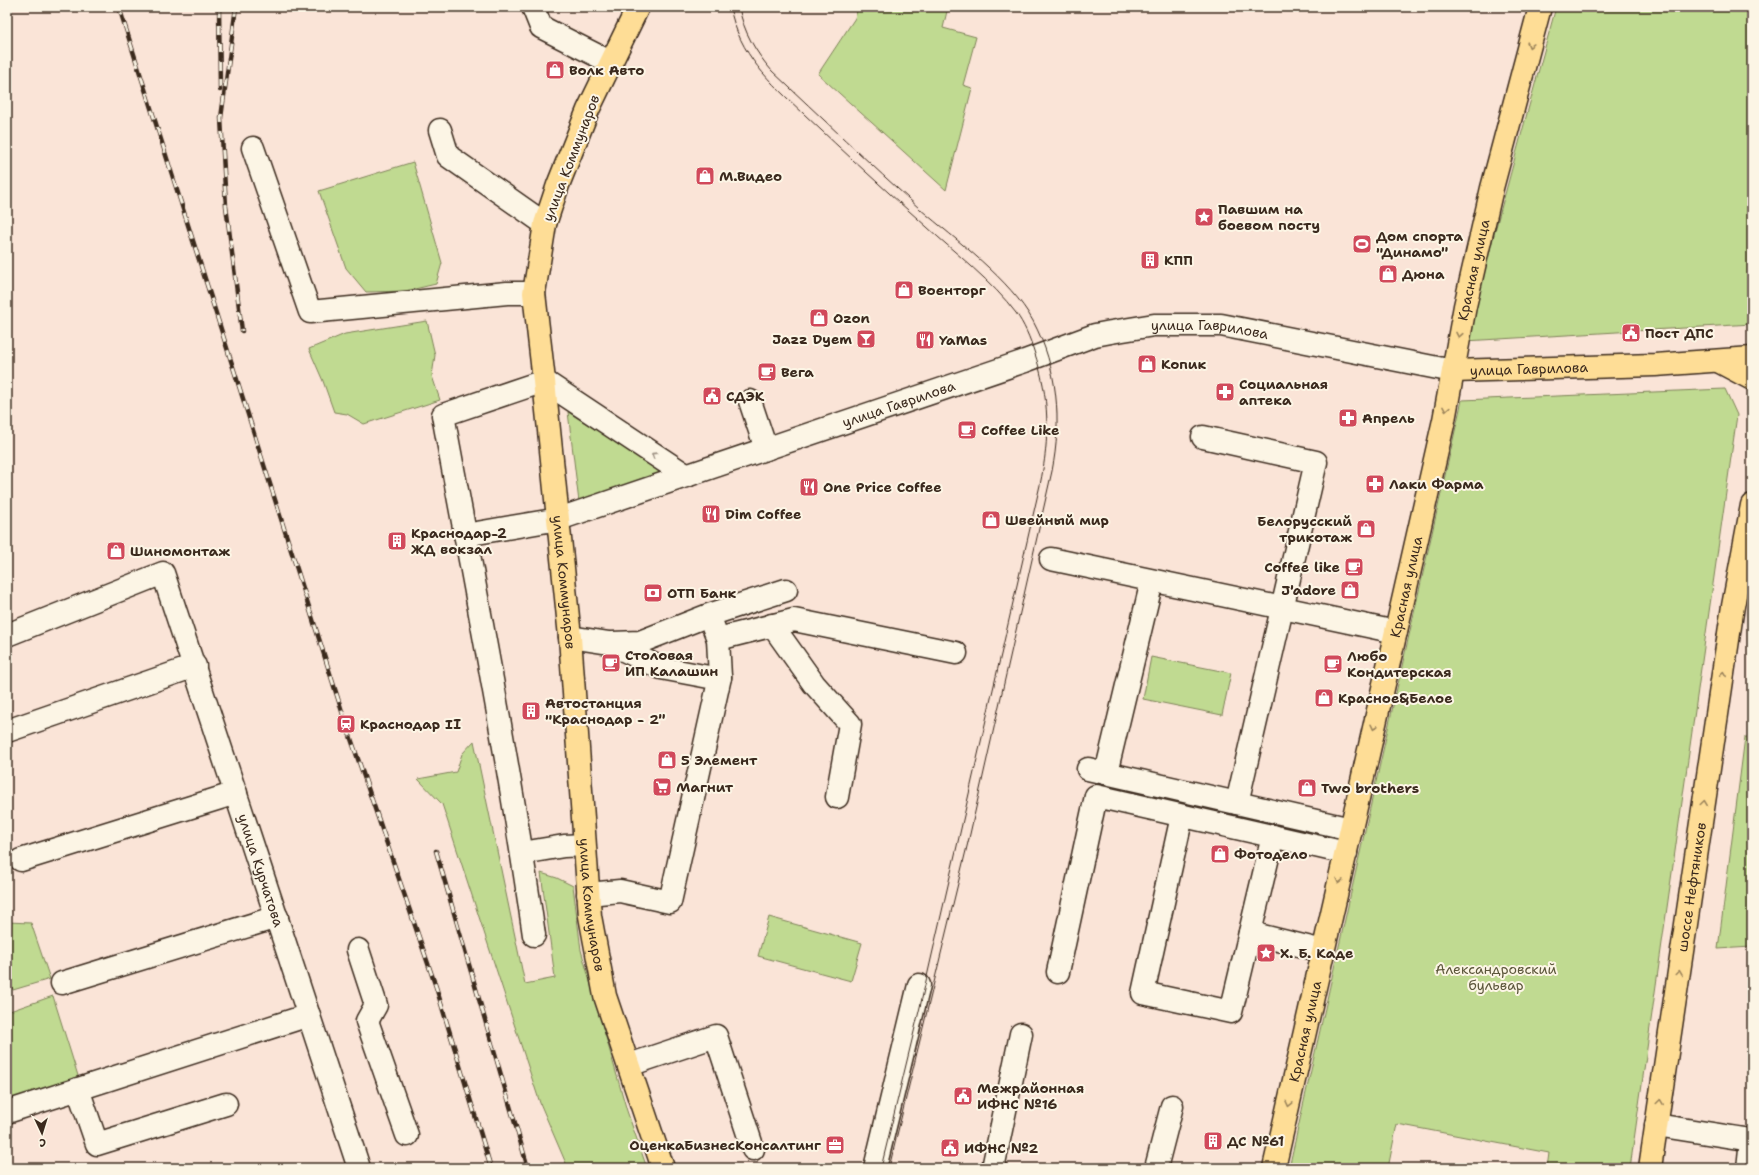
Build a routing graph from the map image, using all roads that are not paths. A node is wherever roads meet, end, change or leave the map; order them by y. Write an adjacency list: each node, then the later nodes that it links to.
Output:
1 (533, 7): 4 (street)
2 (638, 7): 4 (main road, улица Коммунаров)
3 (1540, 7): 11 (main road, Красная улица, one-way to 11)
4 (610, 62): 7 (main road, улица Коммунаров)
5 (440, 130): 7 (street)
6 (252, 148): 8 (street)
7 (545, 224): 8 (main road, улица Коммунаров)
8 (534, 293): 13 (main road, улица Коммунаров)
9 (1752, 358): 10 (main road, улица Гаврилова)
10 (1717, 360): 11 (main road, улица Гаврилова); 12 (main road)
11 (1452, 371): 16 (street, улица Гаврилова); 27 (main road, Красная улица, one-way to 27)
12 (1752, 379)
13 (544, 381): 17 (street, one-way to 13); 19 (main road, улица Коммунаров); 20 (street)
14 (750, 401): 16 (street)
15 (1204, 437): 24 (street)
16 (766, 449): 17 (street, улица Гаврилова)
17 (687, 476): 19 (street, улица Гаврилова)
18 (1752, 505): 62 (main road, шоссе Нефтяников, one-way to 18)
19 (559, 519): 20 (street, улица Гаврилова); 29 (main road, улица Коммунаров)
20 (466, 535): 44 (street)
21 (1051, 559): 22 (street)
22 (1152, 581): 24 (street); 38 (street)
23 (786, 590): 25 (street)
24 (1281, 608): 27 (street); 38 (street)
25 (709, 616): 30 (street); 31 (street)
26 (772, 625): 30 (street); 32 (street); 37 (street)
27 (1396, 632): 40 (main road, Красная улица, one-way to 40)
28 (7, 635): 33 (street, улица Курчатова)
29 (570, 637): 31 (street); 42 (main road, улица Коммунаров)
30 (718, 639): 34 (street)
31 (609, 643): 34 (street)
32 (956, 652)
33 (195, 666): 35 (street); 36 (street, улица Курчатова)
34 (720, 677): 46 (street)
35 (7, 731)
36 (236, 793): 45 (street); 47 (street, улица Курчатова)
37 (837, 797)
38 (1237, 803): 40 (street)
39 (1182, 816): 41 (street); 48 (street); 52 (street)
40 (1351, 829): 43 (main road, Красная улица)
41 (1272, 836): 43 (street); 48 (street)
42 (584, 845): 44 (street); 46 (main road, улица Коммунаров)
43 (1346, 852): 51 (main road, Красная улица, one-way to 51)
44 (522, 853): 49 (street)
45 (21, 860)
46 (588, 894): 57 (main road, улица Коммунаров)
47 (277, 917): 53 (street); 55 (street, улица Курчатова)
48 (1250, 933): 51 (street)
49 (534, 935)
50 (358, 950): 63 (street)
51 (1323, 951): 71 (main road, Красная улица, one-way to 71)
52 (1058, 972)
53 (62, 983)
54 (919, 985): 68 (street)
55 (309, 1015): 58 (street); 66 (street, улица Курчатова)
56 (1021, 1034): 69 (street)
57 (629, 1065): 65 (street); 67 (main road, улица Коммунаров)
58 (78, 1090): 59 (street); 61 (street)
59 (226, 1104)
60 (1172, 1106): 70 (street)
61 (7, 1112)
62 (1656, 1125): 64 (street); 72 (main road, шоссе Нефтяников)
63 (407, 1135)
64 (1752, 1141): 73 (street)
65 (753, 1149)
66 (359, 1168)
67 (663, 1168)
68 (875, 1168)
69 (993, 1168)
70 (1156, 1168)
71 (1274, 1168)
72 (1650, 1168)
73 (1748, 1168)

